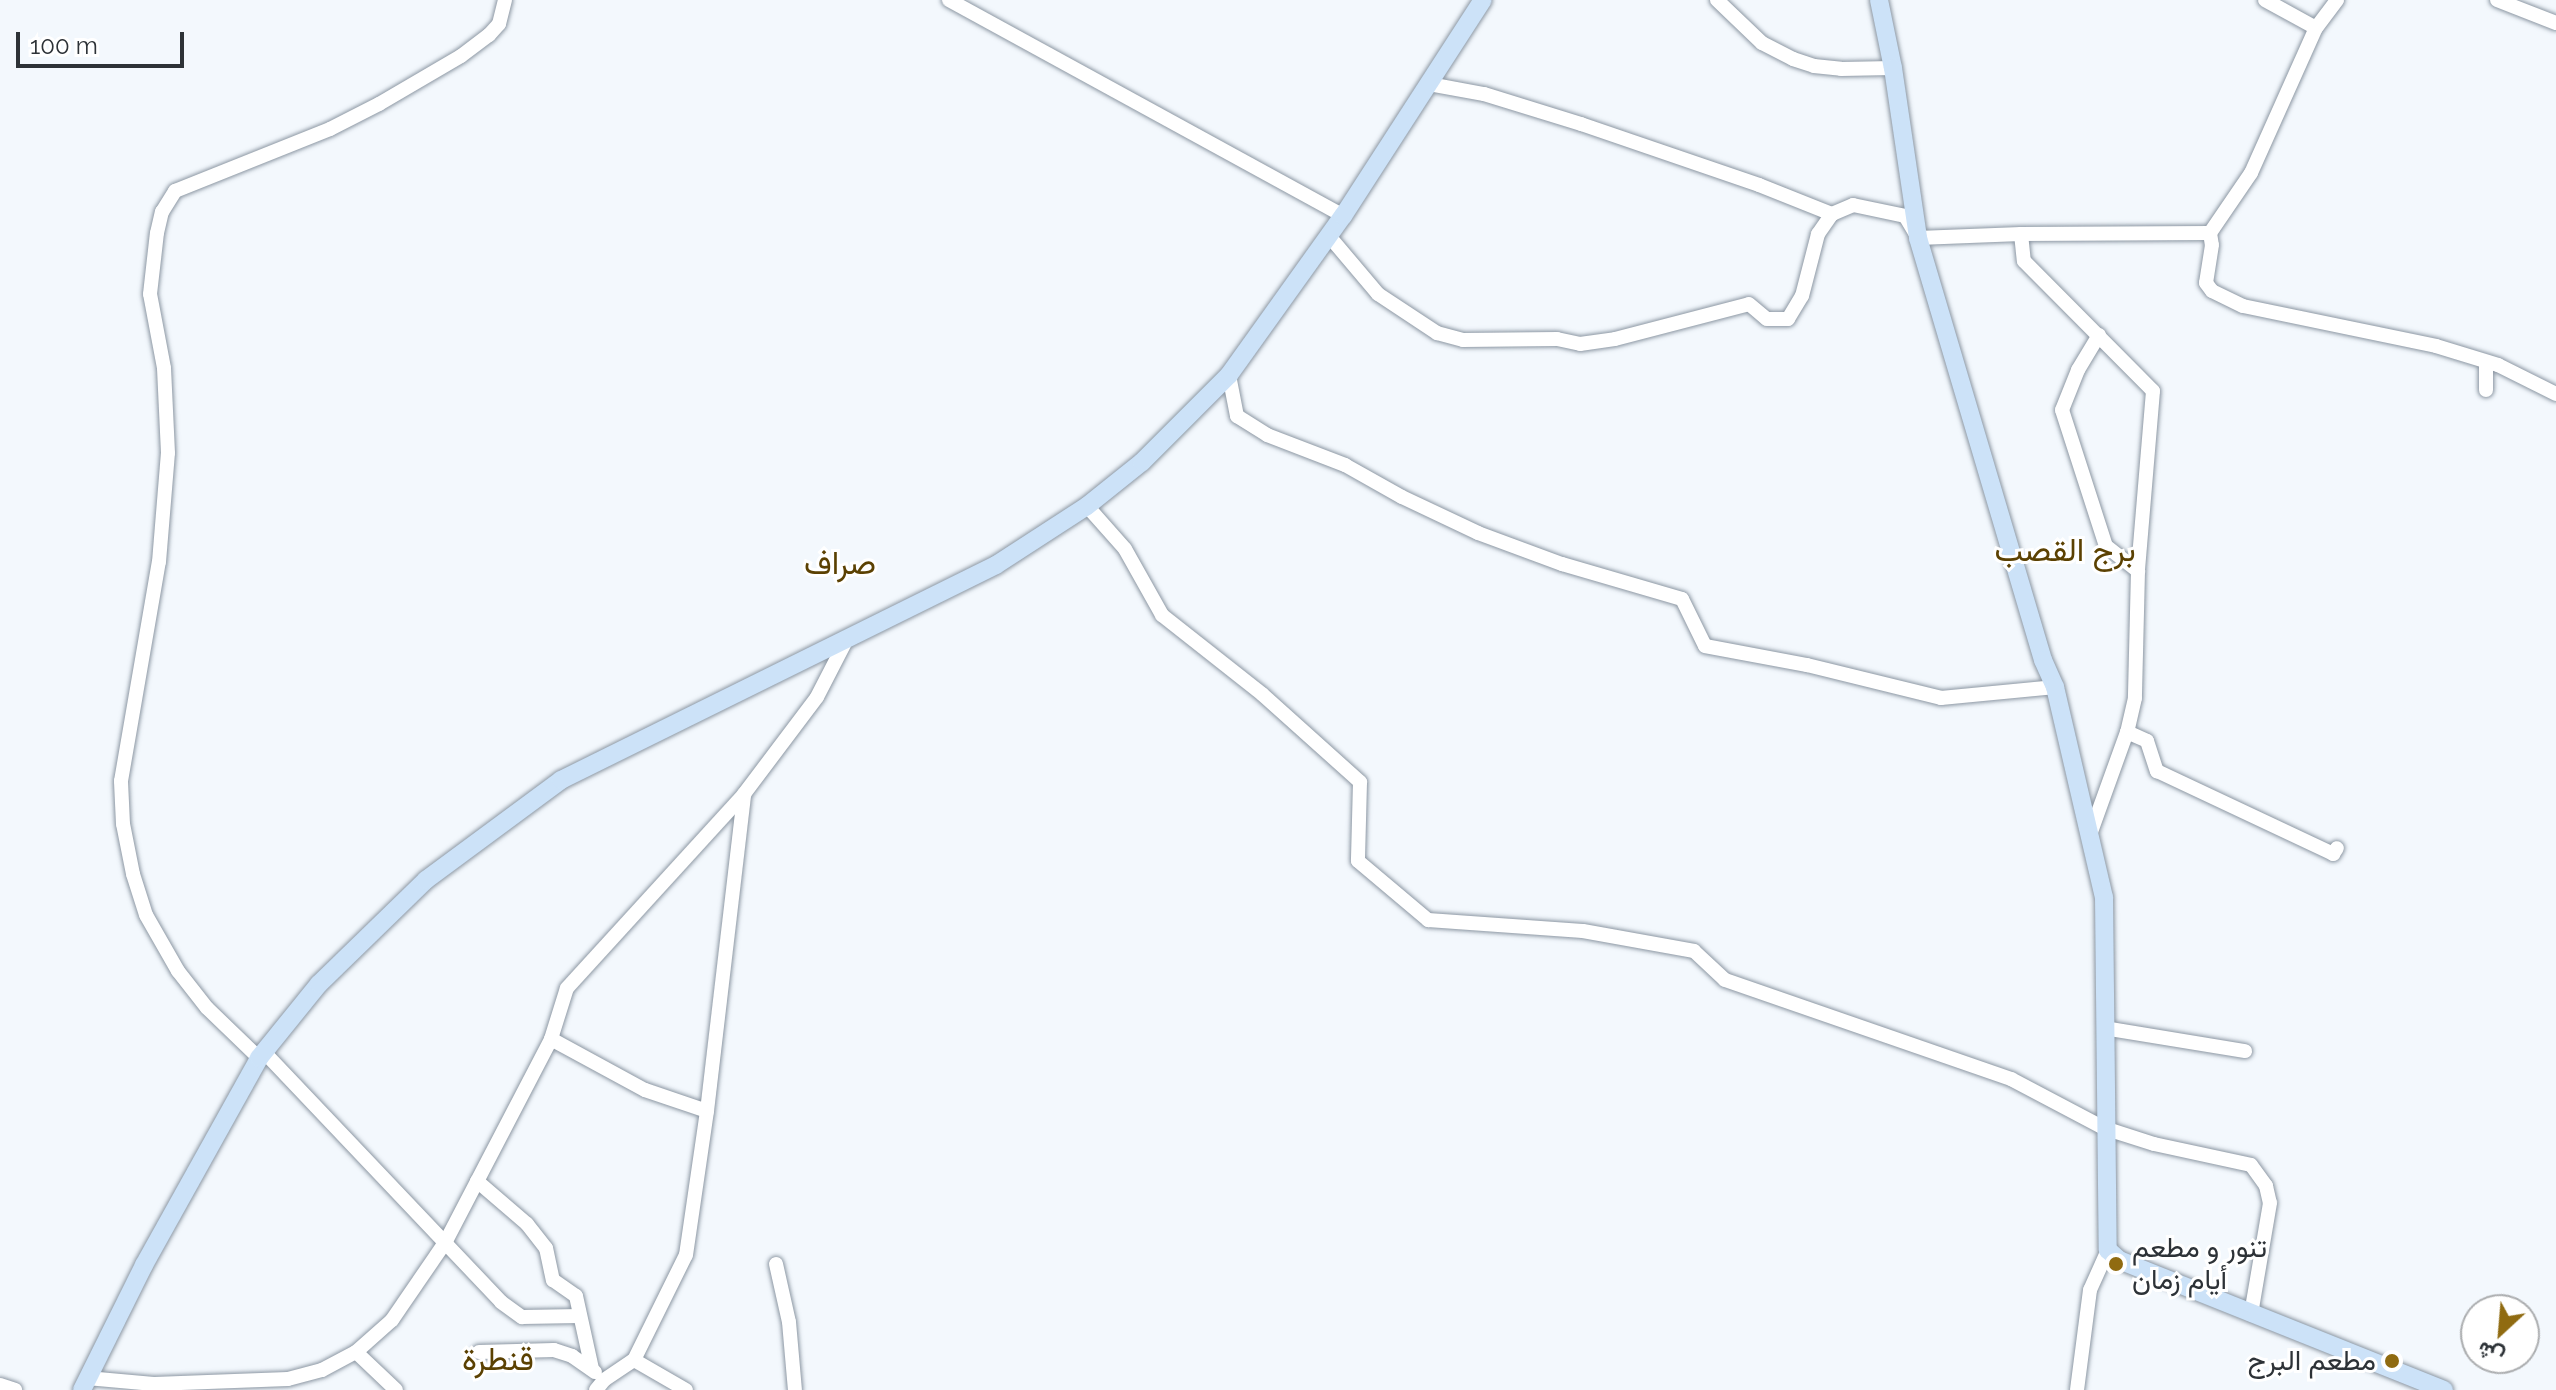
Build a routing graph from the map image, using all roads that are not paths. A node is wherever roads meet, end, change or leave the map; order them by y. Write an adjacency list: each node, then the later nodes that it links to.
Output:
1 (505, 0): 35 (street)
2 (949, 0): 14 (street)
3 (1483, 0): 12 (main road)
4 (1717, 0): 11 (street)
5 (1879, 0): 11 (main road)
6 (2265, 0): 10 (street)
7 (2337, 0): 10 (street)
8 (2497, 0): 9 (street)
9 (2556, 23)
10 (2316, 28): 15 (street)
11 (1893, 68): 18 (main road)
12 (1429, 84): 13 (street); 14 (main road)
13 (1832, 214): 17 (street); 18 (street)
14 (1343, 216): 17 (main road)
15 (2210, 233): 16 (street); 20 (street)
16 (2021, 234): 18 (street); 19 (street)
17 (1329, 236): 21 (main road)
18 (1918, 238): 27 (main road)
19 (2099, 335): 25 (street); 25 (street)
20 (2486, 362): 22 (street); 23 (street)
21 (1229, 375): 24 (main road); 27 (street)
22 (2486, 390)
23 (2556, 394)
24 (1087, 506): 26 (main road); 37 (street)
25 (2138, 571): 28 (street)
26 (848, 636): 29 (street); 35 (main road)
27 (2055, 687): 30 (main road)
28 (2127, 732): 30 (street); 31 (street)
29 (744, 794): 33 (street); 36 (street)
30 (2091, 832): 32 (main road)
31 (2337, 848)
32 (2104, 1028): 34 (street); 37 (main road)
33 (551, 1039): 36 (street); 38 (street)
34 (2245, 1051)
35 (262, 1055): 39 (street); 48 (main road)
36 (707, 1111): 46 (street)
37 (2104, 1128): 40 (main road); 42 (street)
38 (477, 1181): 39 (street); 43 (street)
39 (446, 1241): 43 (street); 44 (street)
40 (2108, 1250): 42 (main road); 57 (street)
41 (776, 1264): 56 (street)
42 (2251, 1314): 58 (main road)
43 (580, 1316): 47 (street)
44 (356, 1352): 49 (street); 54 (street)
45 (479, 1352): 47 (street)
46 (634, 1360): 51 (street); 55 (street)
47 (592, 1369): 51 (street)
48 (84, 1384): 52 (street)
49 (285, 1384): 52 (street)
50 (0, 1385): 53 (street)
51 (600, 1385)
52 (221, 1386)
53 (15, 1390)
54 (396, 1390)
55 (686, 1390)
56 (795, 1390)
57 (2077, 1390)
58 (2444, 1390)

